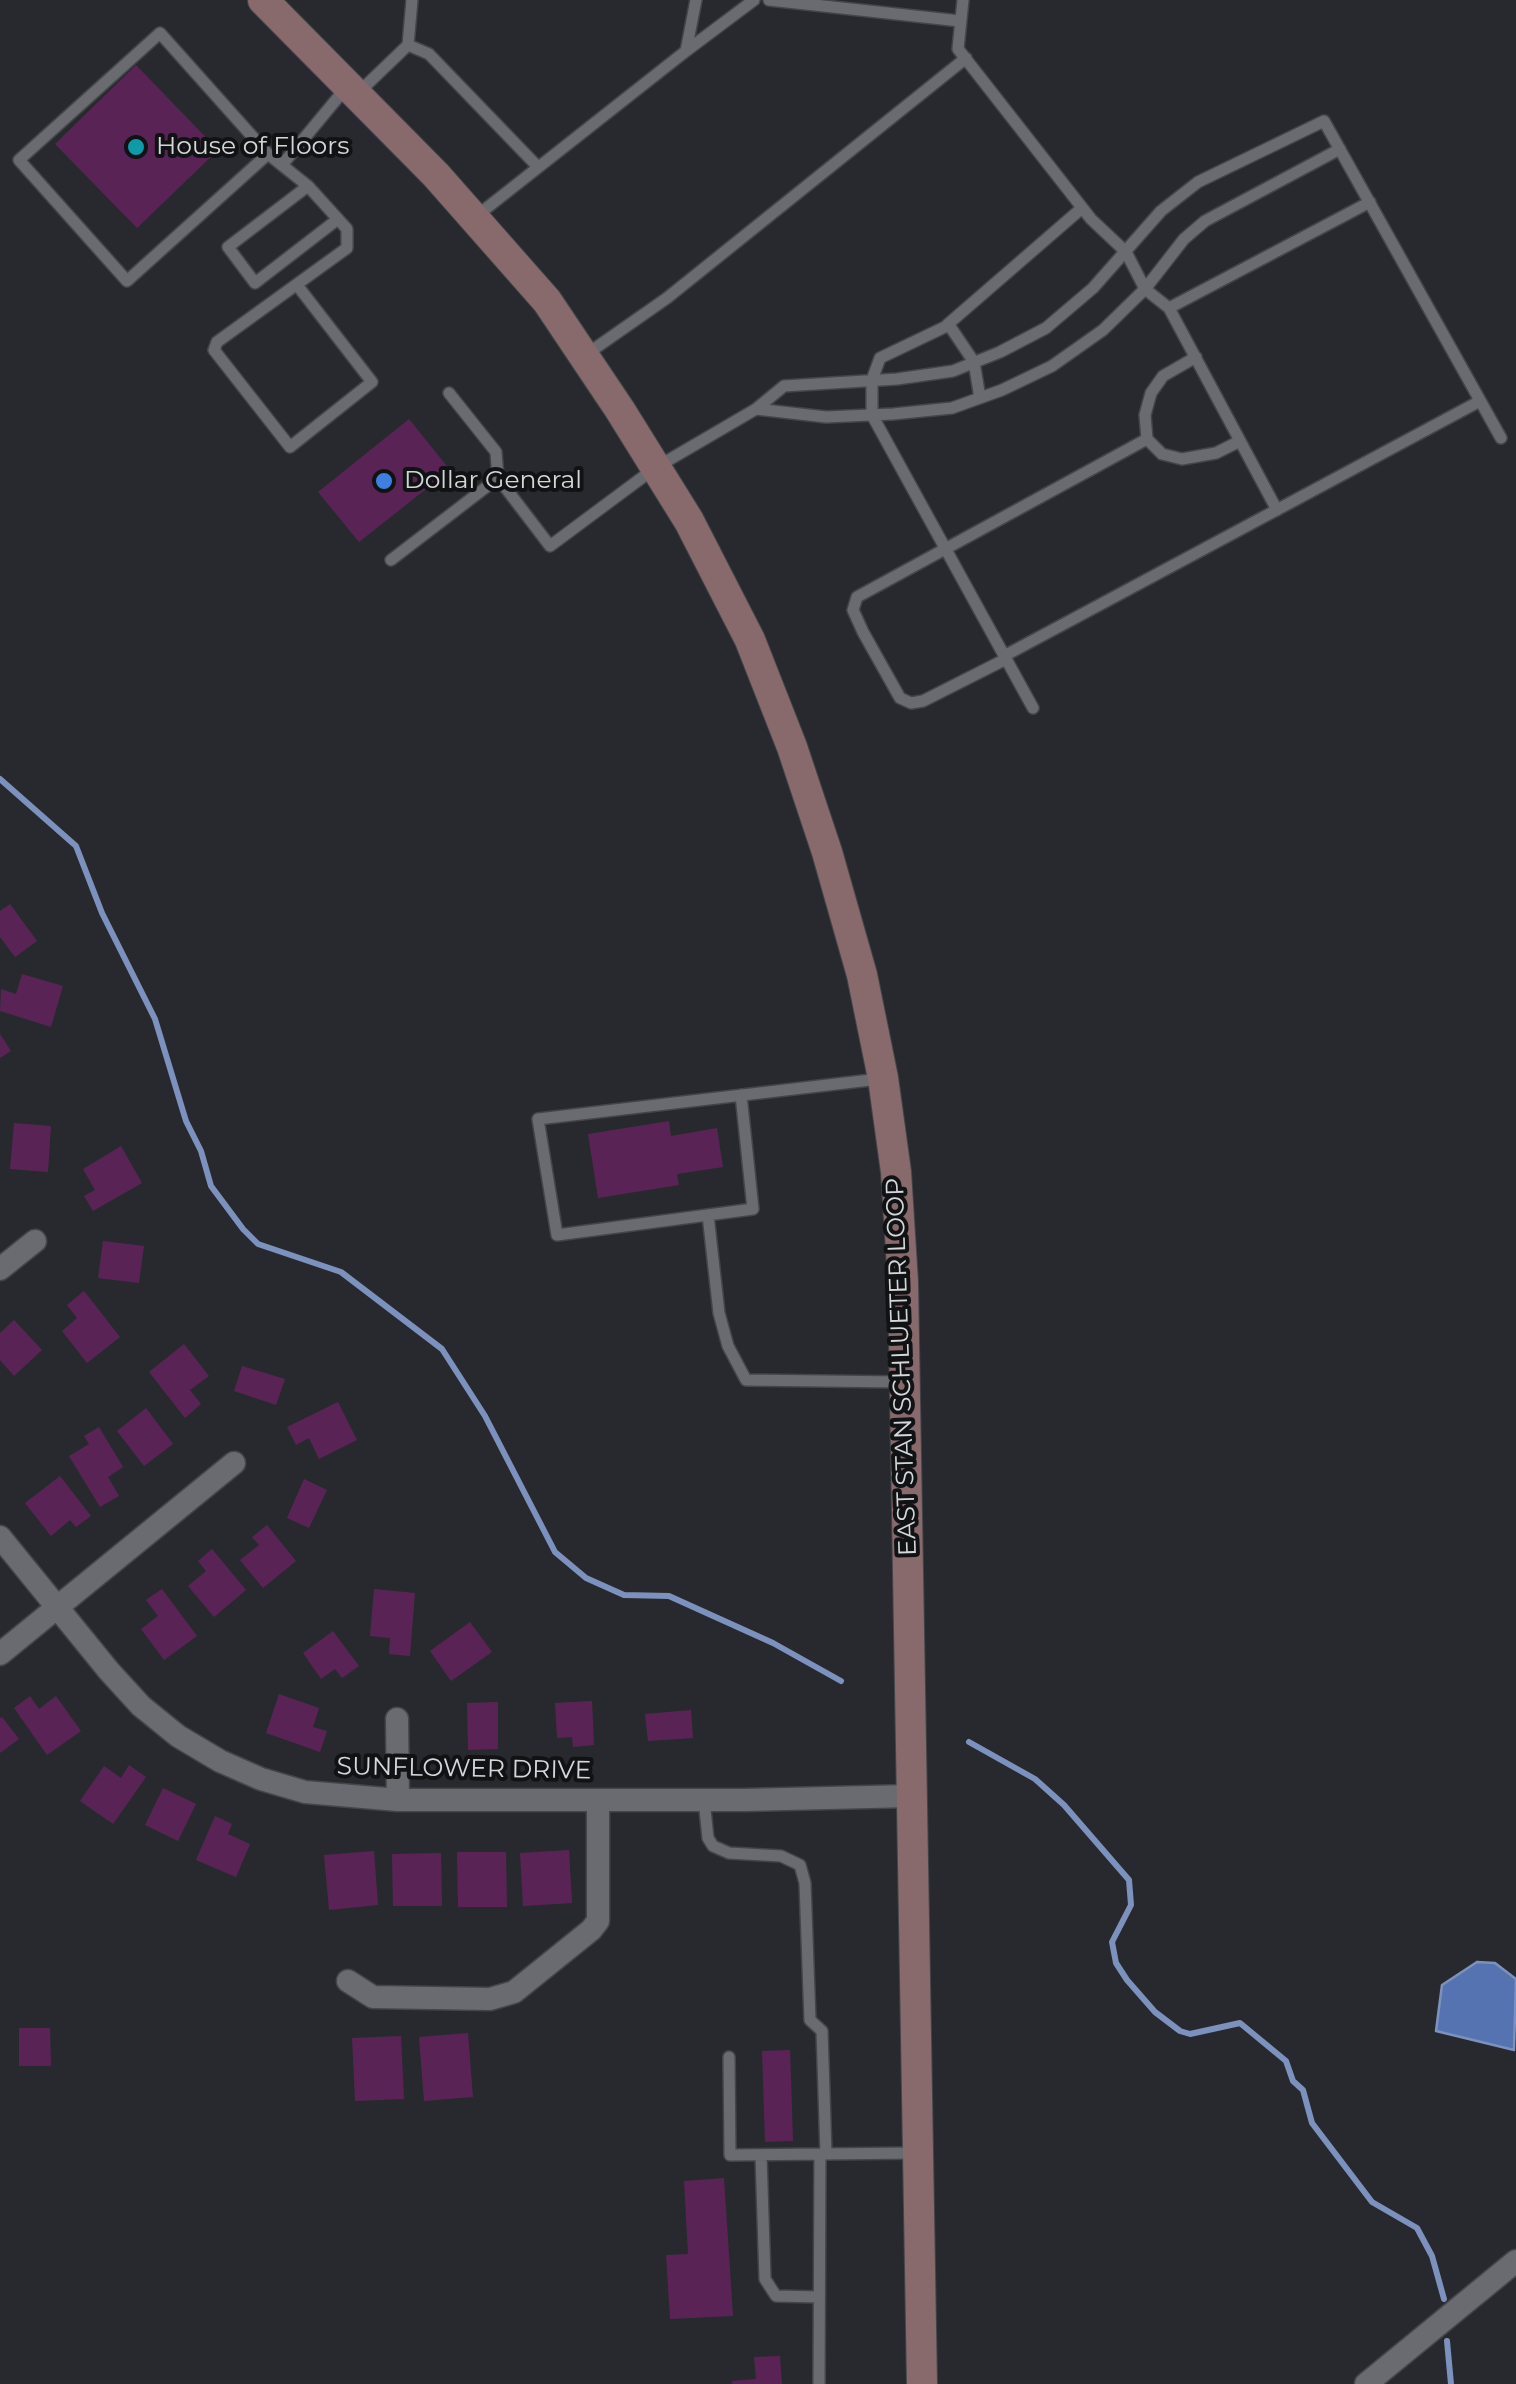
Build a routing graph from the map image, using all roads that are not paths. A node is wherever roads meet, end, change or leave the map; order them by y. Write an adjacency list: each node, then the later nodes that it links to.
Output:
1 (264, 0): 11 (main road, EAST STAN SCHLUETER LOOP)
2 (412, 0): 8 (lane)
3 (696, 0): 9 (lane)
4 (754, 0): 9 (lane)
5 (770, 0): 7 (lane)
6 (963, 0): 7 (lane)
7 (960, 22): 10 (lane)
8 (408, 46): 11 (lane); 15 (lane)
9 (686, 51): 15 (lane)
10 (966, 58): 18 (lane); 26 (lane)
11 (352, 90): 14 (lane); 19 (main road, EAST STAN SCHLUETER LOOP)
12 (1340, 149): 17 (lane); 21 (lane); 23 (lane)
13 (268, 154): 13 (lane); 14 (lane)
14 (282, 165): 16 (lane)
15 (538, 167): 19 (lane)
16 (308, 186): 20 (lane); 20 (lane)
17 (1370, 202): 24 (lane); 32 (lane)
18 (1082, 208): 21 (lane); 25 (lane)
19 (474, 218): 26 (main road, EAST STAN SCHLUETER LOOP)
20 (338, 219): 22 (lane)
21 (1126, 252): 23 (lane); 28 (lane)
22 (296, 285): 22 (lane)
23 (1145, 289): 24 (lane); 31 (lane)
24 (1169, 308): 27 (lane)
25 (948, 325): 28 (lane); 29 (lane)
26 (584, 356): 38 (main road, EAST STAN SCHLUETER LOOP)
27 (1196, 357): 36 (lane); 37 (lane)
28 (974, 362): 29 (lane); 31 (lane)
29 (872, 380): 33 (lane); 34 (lane)
30 (449, 393): 39 (lane)
31 (980, 398): 34 (lane)
32 (1480, 401): 35 (lane); 40 (lane)
33 (756, 409): 34 (lane); 38 (lane)
34 (872, 415): 41 (lane)
35 (1501, 438)
36 (1147, 439): 37 (lane); 41 (lane)
37 (1240, 442): 40 (lane)
38 (656, 468): 39 (lane); 45 (main road, EAST STAN SCHLUETER LOOP)
39 (498, 478): 42 (lane)
40 (1276, 510): 43 (lane)
41 (944, 548): 43 (lane); 43 (lane)
42 (391, 560)
43 (1005, 658): 44 (lane)
44 (1033, 708)
45 (883, 1078): 46 (lane); 50 (main road, EAST STAN SCHLUETER LOOP)
46 (741, 1095): 47 (lane); 47 (lane)
47 (708, 1216): 50 (lane)
48 (35, 1241): 49 (street)
49 (0, 1269)
50 (906, 1382): 56 (main road, EAST STAN SCHLUETER LOOP)
51 (234, 1463): 53 (street)
52 (0, 1536): 53 (street, SUNFLOWER DRIVE)
53 (58, 1606): 54 (street); 57 (street, SUNFLOWER DRIVE)
54 (0, 1654)
55 (398, 1719): 57 (street)
56 (910, 1796): 59 (street, SUNFLOWER DRIVE); 62 (main road, EAST STAN SCHLUETER LOOP)
57 (398, 1800): 58 (street, SUNFLOWER DRIVE)
58 (598, 1800): 59 (street, SUNFLOWER DRIVE); 60 (street)
59 (704, 1800): 63 (lane)
60 (348, 1981)
61 (729, 2057): 64 (lane)
62 (918, 2152): 63 (lane); 68 (main road, EAST STAN SCHLUETER LOOP)
63 (823, 2154): 64 (lane); 66 (lane)
64 (761, 2155): 66 (lane)
65 (1516, 2261): 69 (street)
66 (819, 2297): 67 (lane)
67 (819, 2384)
68 (922, 2384)
69 (1366, 2384)

